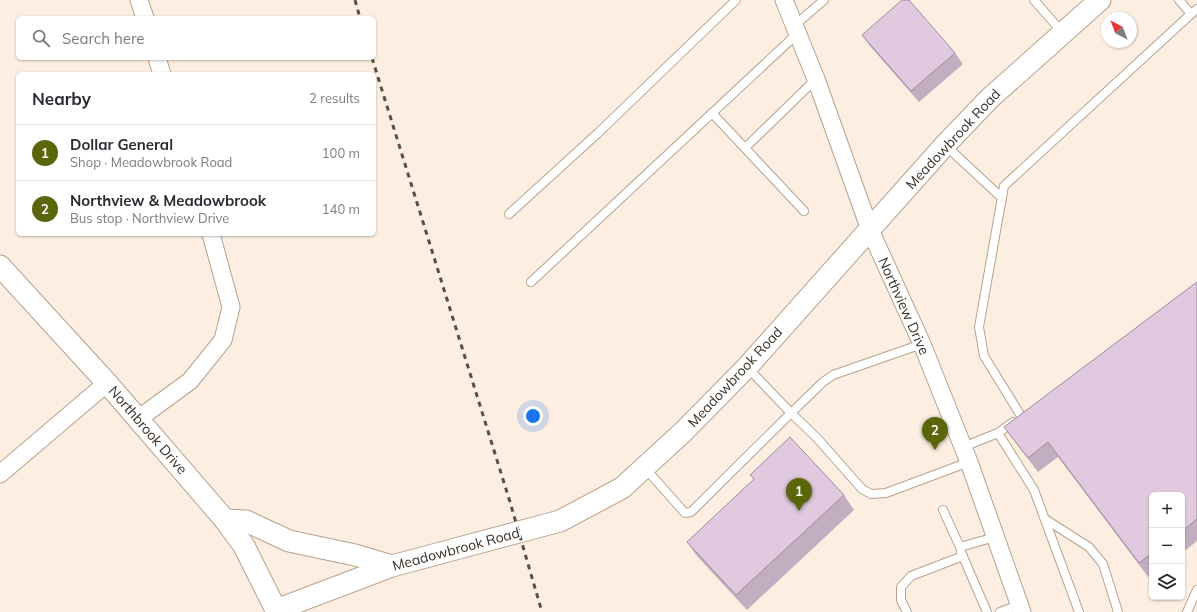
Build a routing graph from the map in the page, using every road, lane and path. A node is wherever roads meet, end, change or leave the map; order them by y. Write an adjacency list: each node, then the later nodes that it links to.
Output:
1 (139, 0): 9 (street)
2 (736, 0): 20 (lane)
3 (784, 0): 10 (street, Northview Drive)
4 (824, 0): 10 (lane)
5 (1034, 0): 11 (lane)
6 (1100, 0): 11 (street, Meadowbrook Road)
7 (1179, 0): 8 (lane)
8 (1195, 12): 18 (lane)
9 (144, 16)
10 (796, 29): 14 (street, Northview Drive); 15 (lane)
11 (1062, 32): 16 (street, Meadowbrook Road)
12 (158, 60): 13 (street)
13 (161, 72)
14 (816, 79): 17 (lane); 21 (street, Northview Drive)
15 (712, 113): 17 (lane); 24 (lane)
16 (945, 145): 18 (lane); 21 (street, Meadowbrook Road)
17 (745, 148): 19 (lane)
18 (1002, 198): 30 (lane)
19 (804, 211)
20 (509, 214)
21 (870, 230): 25 (street, Northview Drive); 26 (street, Meadowbrook Road)
22 (212, 236): 29 (street)
23 (0, 266): 27 (street, Northbrook Drive)
24 (531, 282)
25 (922, 344): 28 (lane); 31 (street, Northview Drive)
26 (747, 367): 28 (lane); 33 (street, Meadowbrook Road)
27 (107, 383): 29 (street, Northbrook Drive); 34 (street)
28 (791, 413): 32 (lane); 33 (lane)
29 (138, 419): 37 (street, Northbrook Drive)
30 (998, 433): 31 (lane); 36 (lane)
31 (963, 447): 32 (street, Northview Drive)
32 (969, 462): 38 (street, Northview Drive)
33 (644, 467): 41 (street, Meadowbrook Road)
34 (0, 474)
35 (944, 510): 39 (lane)
36 (1045, 519): 48 (lane); 49 (lane)
37 (225, 520): 41 (street); 44 (street, Northbrook Drive)
38 (995, 537): 39 (lane); 43 (street, Northview Drive)
39 (960, 547): 40 (lane)
40 (963, 556): 45 (lane); 46 (lane)
41 (392, 566): 44 (street, Meadowbrook Road)
42 (1197, 590): 50 (lane)
43 (1020, 608): 47 (lane)
44 (276, 611)
45 (907, 612)
46 (987, 612)
47 (1000, 612)
48 (1079, 612)
49 (1118, 612)
50 (1187, 612)

